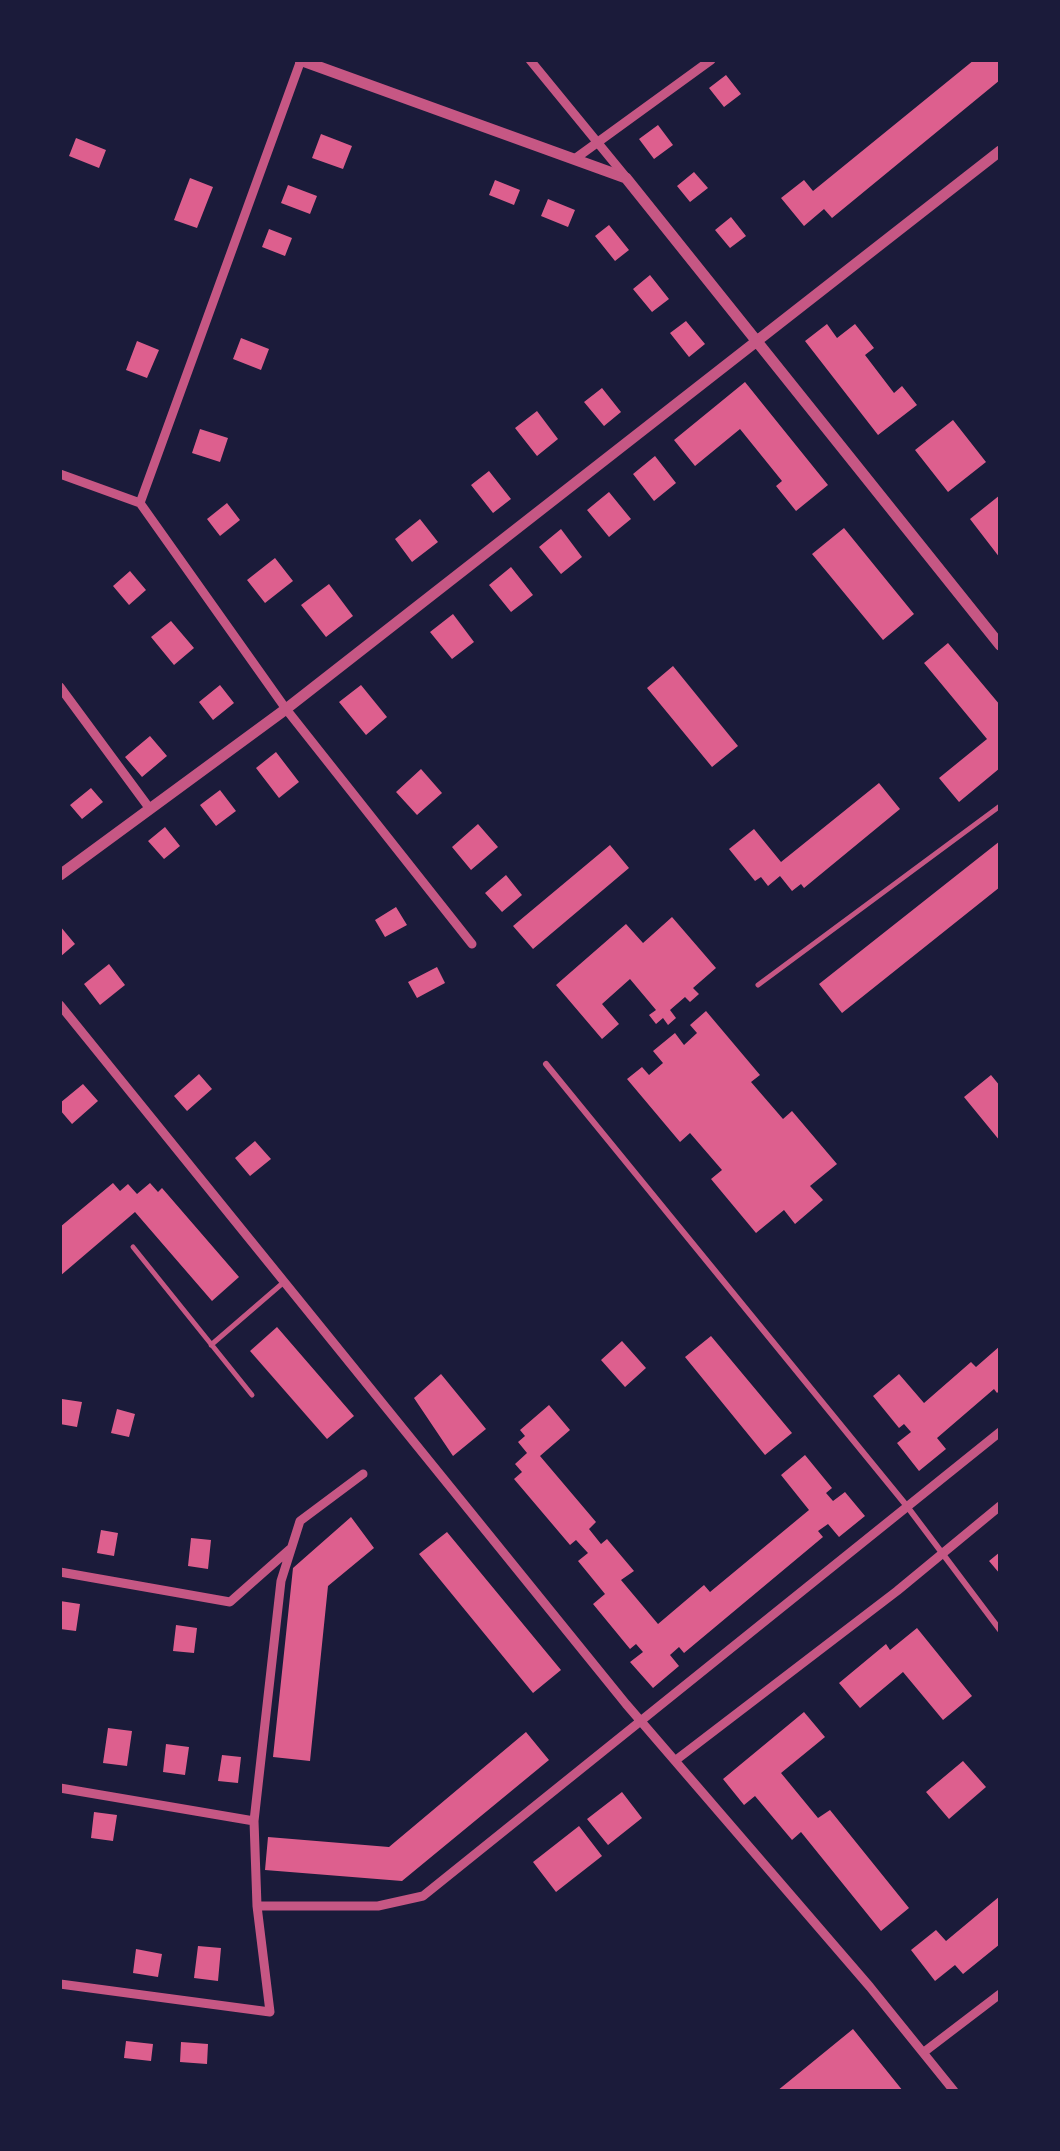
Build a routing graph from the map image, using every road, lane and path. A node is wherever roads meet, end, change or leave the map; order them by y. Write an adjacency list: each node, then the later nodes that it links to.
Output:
1 (300, 60): 6 (street); 10 (street)
2 (530, 60): 4 (street)
3 (711, 60): 4 (street)
4 (597, 143): 6 (street); 7 (street)
5 (1000, 151): 8 (street)
6 (576, 158): 7 (street)
7 (626, 178): 8 (street)
8 (755, 341): 11 (street); 13 (street)
9 (60, 474): 10 (street)
10 (140, 503): 13 (street)
11 (1000, 645)
12 (60, 688): 15 (street)
13 (286, 709): 15 (street); 17 (street)
14 (1000, 806): 18 (lane)
15 (150, 809): 16 (street)
16 (60, 875)
17 (472, 944)
18 (758, 986)
19 (60, 1005): 22 (street)
20 (546, 1064): 27 (street)
21 (132, 1248): 23 (lane)
22 (284, 1282): 23 (lane); 33 (street)
23 (211, 1345): 24 (lane)
24 (252, 1395)
25 (1000, 1432): 27 (street)
26 (362, 1474): 29 (street)
27 (906, 1505): 30 (street); 33 (street)
28 (1000, 1506): 30 (street)
29 (292, 1547): 31 (street); 36 (street)
30 (941, 1554): 32 (street); 34 (street)
31 (60, 1572)
32 (1000, 1630)
33 (640, 1720): 34 (street); 37 (street)
34 (676, 1760): 40 (street)
35 (60, 1788): 36 (street)
36 (254, 1821): 37 (street)
37 (257, 1906): 38 (street)
38 (60, 1984)
39 (1000, 1994): 40 (street)
40 (924, 2052): 41 (street)
41 (954, 2091)

